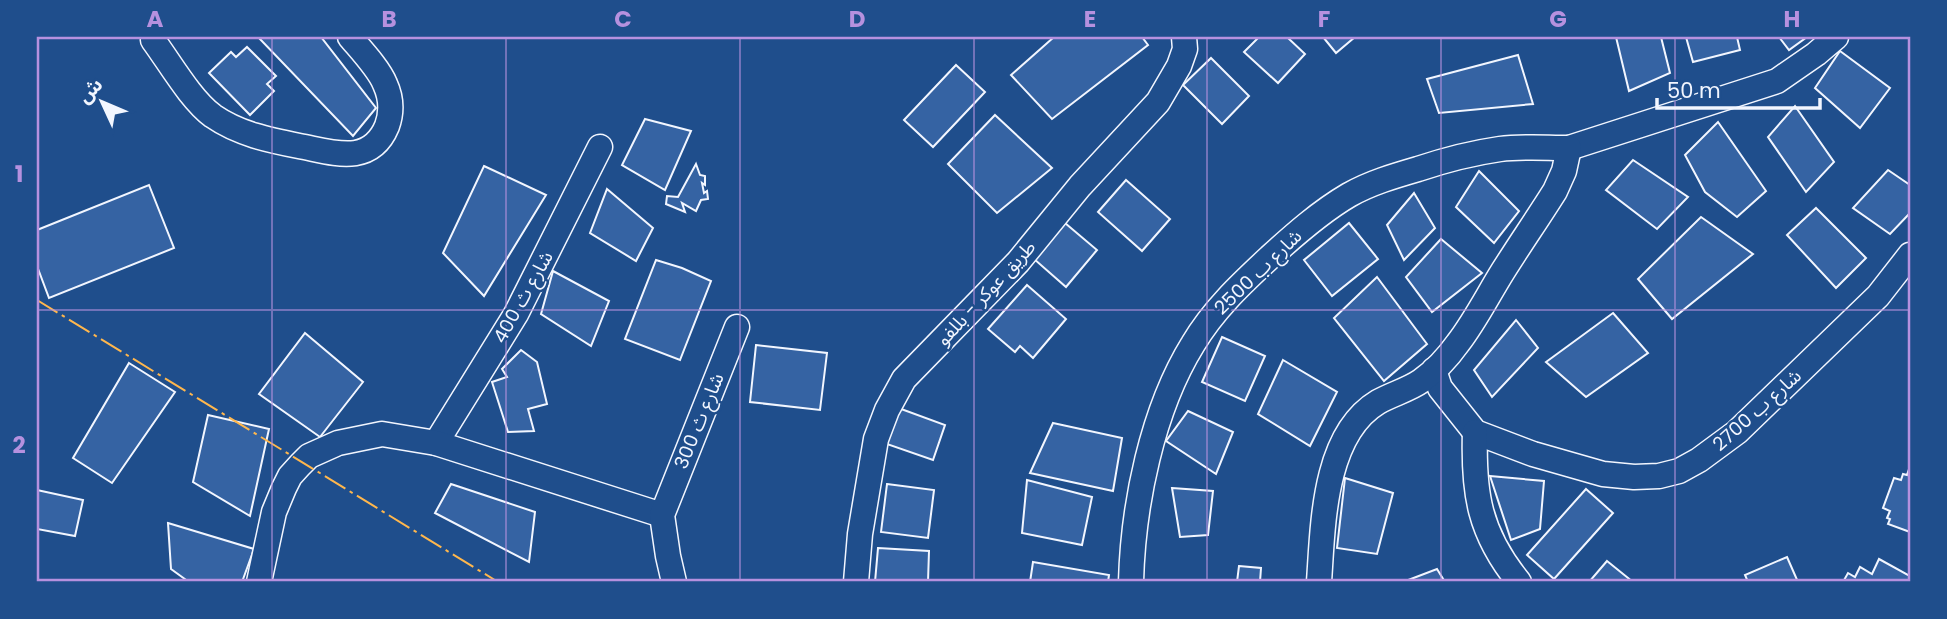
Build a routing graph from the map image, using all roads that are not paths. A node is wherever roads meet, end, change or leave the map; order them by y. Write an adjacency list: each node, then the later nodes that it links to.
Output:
1 (350, 37): 3 (street)
2 (1836, 37): 6 (street, شارع ب 2500)
3 (153, 40)
4 (1190, 41): 15 (street, طريق عوكر - بللفو)
5 (600, 147): 11 (street, شارع ث 400)
6 (1569, 148): 9 (street); 16 (street, شارع ب 2500)
7 (1910, 254): 10 (street, شارع ب 2700)
8 (737, 327): 12 (street, شارع ث 300)
9 (1434, 370): 10 (street); 17 (street)
10 (1475, 432): 18 (street)
11 (436, 443): 12 (street); 13 (street)
12 (662, 515): 14 (street)
13 (259, 582)
14 (674, 582)
15 (856, 582)
16 (1131, 582)
17 (1319, 582)
18 (1519, 582)

